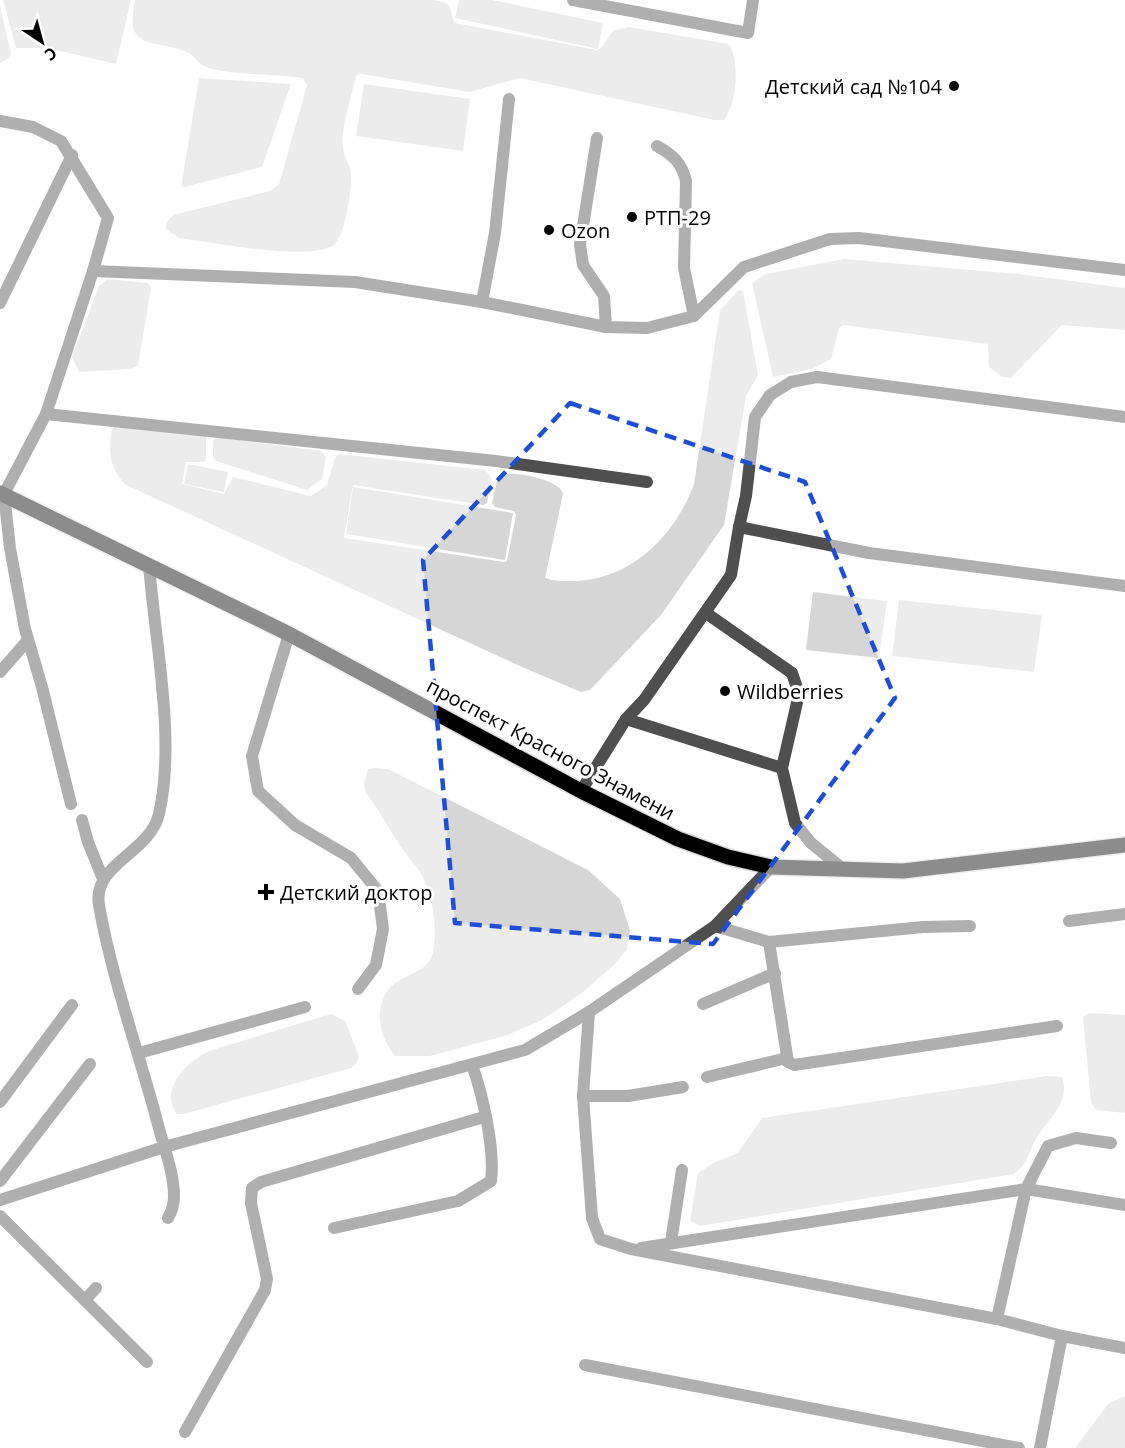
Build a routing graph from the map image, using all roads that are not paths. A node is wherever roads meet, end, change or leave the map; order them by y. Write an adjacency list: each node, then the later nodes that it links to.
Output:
1 (573, 0): 2 (street)
2 (753, 0)
3 (509, 99): 10 (street)
4 (0, 121): 7 (street)
5 (597, 138): 13 (street)
6 (657, 146): 12 (street)
7 (72, 155): 9 (street); 11 (street)
8 (1125, 270): 12 (street)
9 (93, 271): 10 (street); 14 (street)
10 (482, 302): 13 (street)
11 (0, 303)
12 (694, 316): 13 (street)
13 (606, 327)
14 (46, 414): 16 (street); 17 (street)
15 (1125, 417): 18 (street)
16 (647, 482)
17 (2, 493): 19 (main road, проспект Красного Знамени); 23 (street)
18 (740, 527): 20 (street); 21 (street)
19 (149, 565): 22 (main road, проспект Красного Знамени); 33 (street)
20 (1125, 586)
21 (706, 613): 25 (street); 26 (street)
22 (289, 634): 27 (main road, проспект Красного Знамени); 40 (street)
23 (28, 640): 24 (street); 28 (street)
24 (0, 672)
25 (626, 719): 26 (street); 27 (street)
26 (782, 768): 32 (street)
27 (581, 791): 31 (main road, проспект Красного Знамени)
28 (71, 804)
29 (82, 820): 33 (street)
30 (1125, 845): 32 (main road, проспект Красного Знамени)
31 (771, 867): 32 (main road, проспект Красного Знамени); 36 (street)
32 (843, 869)
33 (103, 879): 46 (street)
34 (1125, 914): 35 (street)
35 (1069, 921)
36 (715, 926): 38 (street); 44 (street)
37 (970, 926): 38 (street)
38 (769, 942): 39 (street)
39 (775, 973): 41 (street); 47 (street)
40 (358, 989)
41 (703, 1004)
42 (72, 1005): 53 (street)
43 (305, 1007): 46 (street)
44 (589, 1012): 49 (street); 52 (street)
45 (1057, 1026): 47 (street)
46 (139, 1053): 56 (street)
47 (787, 1058): 50 (street)
48 (90, 1064): 58 (street)
49 (472, 1065): 54 (street); 56 (street)
50 (707, 1077)
51 (683, 1087): 52 (street)
52 (583, 1096): 66 (street)
53 (0, 1102)
54 (484, 1117): 64 (street); 74 (street)
55 (1111, 1143): 59 (street)
56 (164, 1147): 60 (street); 63 (street)
57 (682, 1170): 65 (street)
58 (0, 1181)
59 (1026, 1188): 61 (street); 65 (street); 69 (street)
60 (0, 1200)
61 (1125, 1205)
62 (0, 1216): 68 (street)
63 (168, 1218)
64 (334, 1228)
65 (671, 1242): 66 (street)
66 (631, 1249): 69 (street)
67 (96, 1288): 68 (street)
68 (86, 1299): 72 (street)
69 (997, 1319): 70 (street)
70 (1062, 1336): 71 (street); 76 (street)
71 (1125, 1348)
72 (147, 1362)
73 (585, 1365): 75 (street)
74 (185, 1432)
75 (1019, 1448)
76 (1040, 1448)

